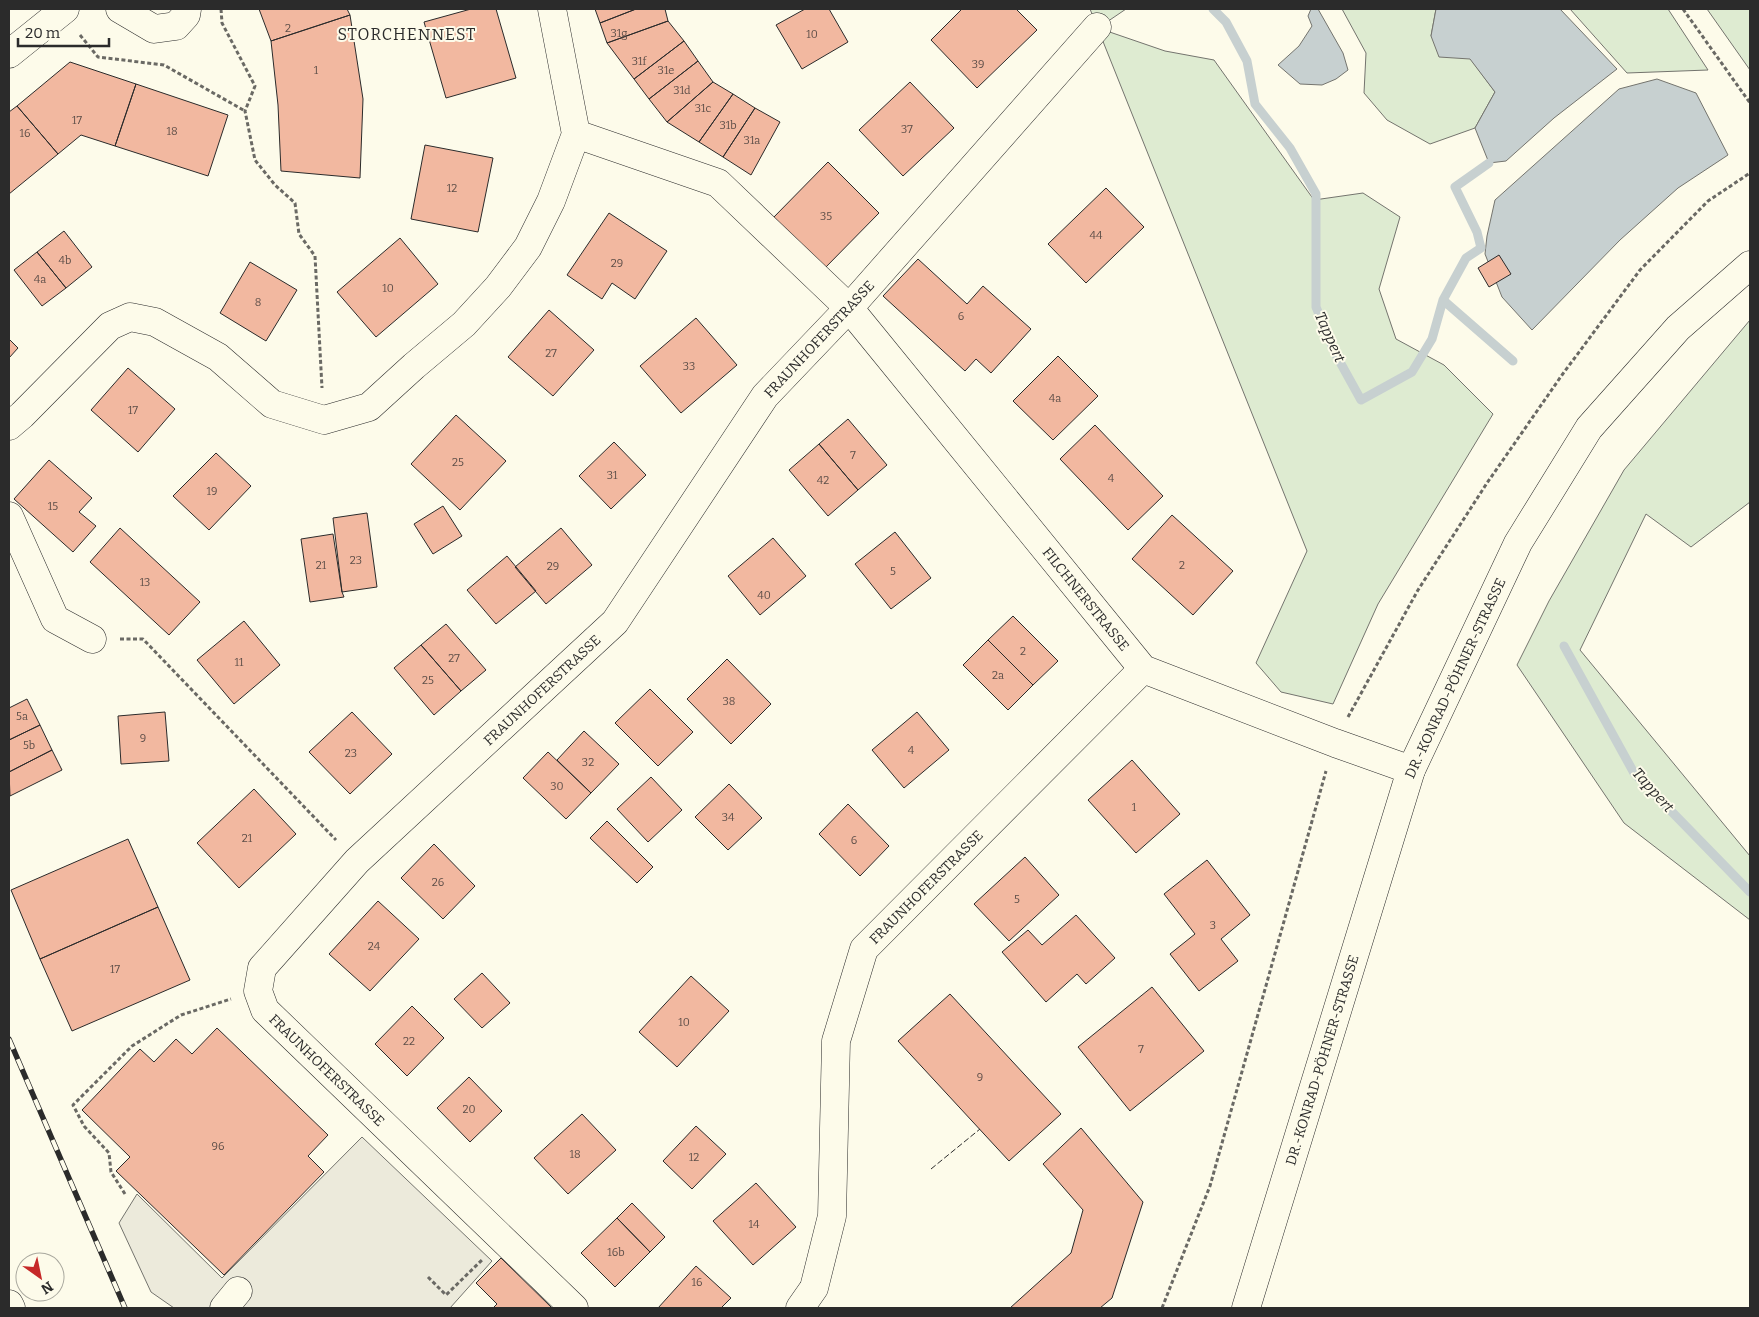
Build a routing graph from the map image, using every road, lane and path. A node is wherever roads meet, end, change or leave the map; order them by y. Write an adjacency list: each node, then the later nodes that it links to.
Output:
1 (65, 9): 9 (street)
2 (120, 9): 3 (street)
3 (188, 9)
4 (221, 9): 11 (path)
5 (552, 9): 12 (street)
6 (1683, 9): 10 (path)
7 (1097, 27): 15 (street, FRAUNHOFERSTRASSE)
8 (78, 33): 11 (path)
9 (9, 54)
10 (1750, 103)
11 (245, 111): 16 (path)
12 (576, 134): 15 (street, FILCHNERSTRASSE); 16 (street)
13 (1750, 173): 21 (path)
14 (1750, 265): 22 (street, DR.-KONRAD-PÖHNER-STRASSE)
15 (849, 308): 20 (street, FILCHNERSTRASSE); 23 (street, FRAUNHOFERSTRASSE)
16 (324, 420): 17 (street)
17 (9, 426)
18 (9, 516): 19 (street)
19 (92, 639): 23 (path)
20 (1143, 669): 21 (street, FILCHNERSTRASSE); 31 (street, FRAUNHOFERSTRASSE)
21 (1334, 743): 22 (street, FILCHNERSTRASSE); 32 (path)
22 (1411, 770): 33 (street, DR.-KONRAD-PÖHNER-STRASSE)
23 (357, 861): 24 (street, FRAUNHOFERSTRASSE)
24 (258, 991): 25 (path); 30 (street, FRAUNHOFERSTRASSE)
25 (125, 1194)
26 (486, 1256): 27 (path)
27 (428, 1277)
28 (9, 1304): 29 (street)
29 (11, 1308)
30 (574, 1308)
31 (800, 1308)
32 (1162, 1308)
33 (1246, 1308)

